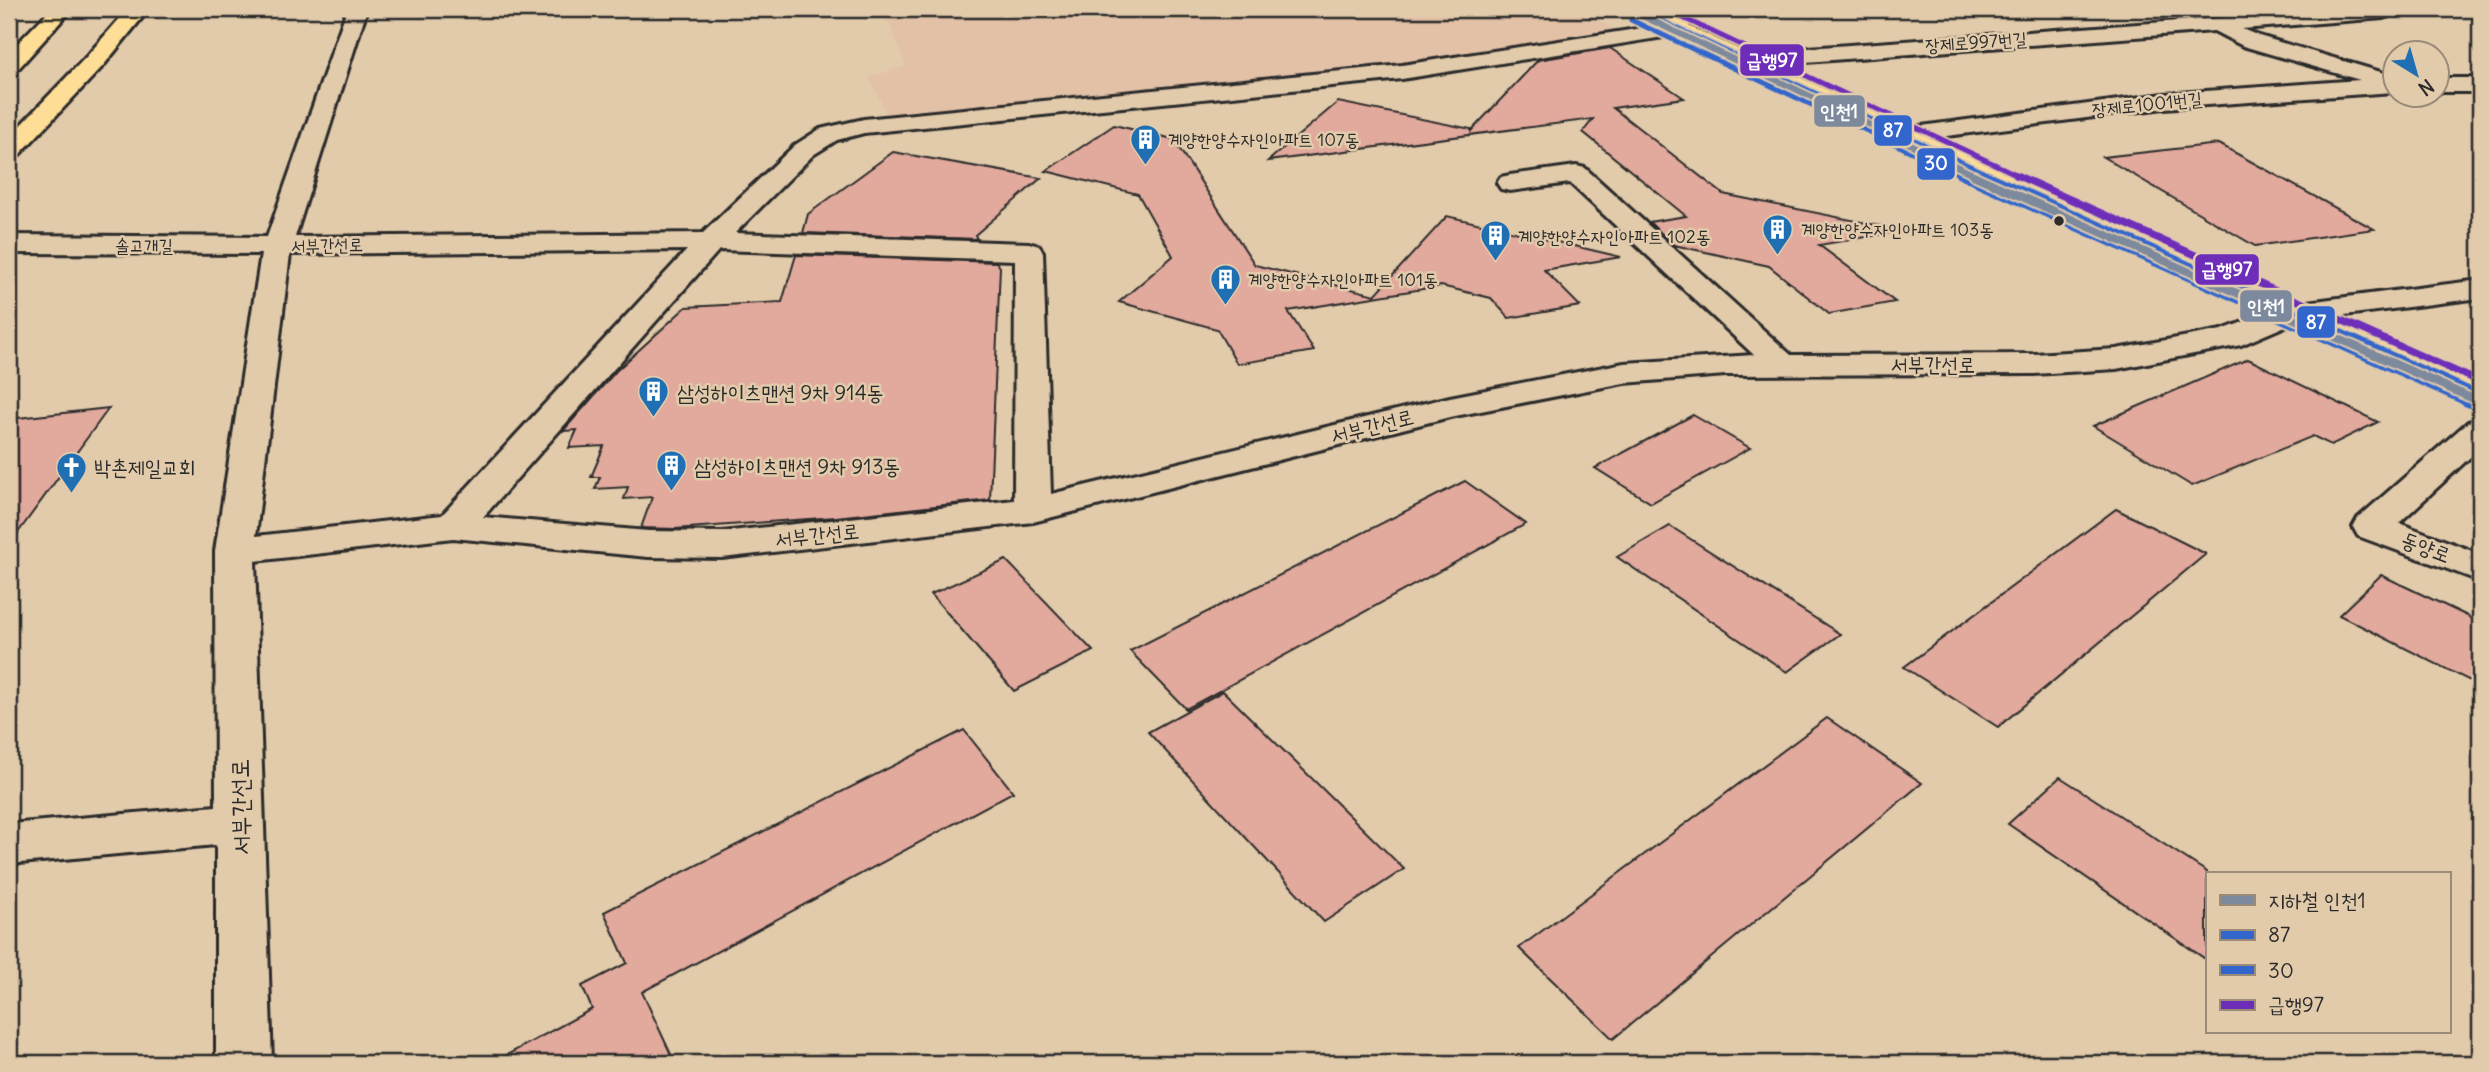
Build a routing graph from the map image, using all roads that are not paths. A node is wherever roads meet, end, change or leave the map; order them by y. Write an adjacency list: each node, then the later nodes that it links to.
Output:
1 (62, 9): 11 (main road)
2 (139, 9): 17 (main road)
3 (357, 9): 21 (street, 서부간선로)
4 (1636, 9): 9 (main road)
5 (1689, 9): 9 (street)
6 (2165, 9): 8 (street, 장제로997번길)
7 (2389, 9): 8 (street, 장제로997번길)
8 (2213, 24): 10 (street, 장제로997번길); 12 (street)
9 (1676, 29): 10 (main road); 19 (street)
10 (1740, 60): 16 (main road)
11 (9, 65)
12 (2380, 80)
13 (2380, 85): 16 (street, 장제로1001번길)
14 (2450, 85): 15 (street)
15 (2480, 85)
16 (1900, 135): 23 (main road)
17 (9, 151)
18 (1510, 183): 24 (street)
19 (711, 241): 21 (street, 서부간선로); 27 (street, 서부간선로); 28 (street)
20 (9, 244): 21 (street, 솔고개길)
21 (279, 246): 29 (street, 서부간선로)
22 (2480, 289): 23 (street, 서부간선로)
23 (2291, 313): 24 (street, 서부간선로); 25 (main road)
24 (1782, 364): 27 (street, 서부간선로)
25 (2480, 395)
26 (2480, 429): 30 (street, 동양로)
27 (1032, 510): 28 (street, 서부간선로)
28 (453, 526): 29 (street, 서부간선로)
29 (235, 551): 31 (street, 서부간선로)
30 (2480, 568)
31 (240, 823): 32 (street); 33 (street, 서부간선로)
32 (9, 844)
33 (244, 1063)

